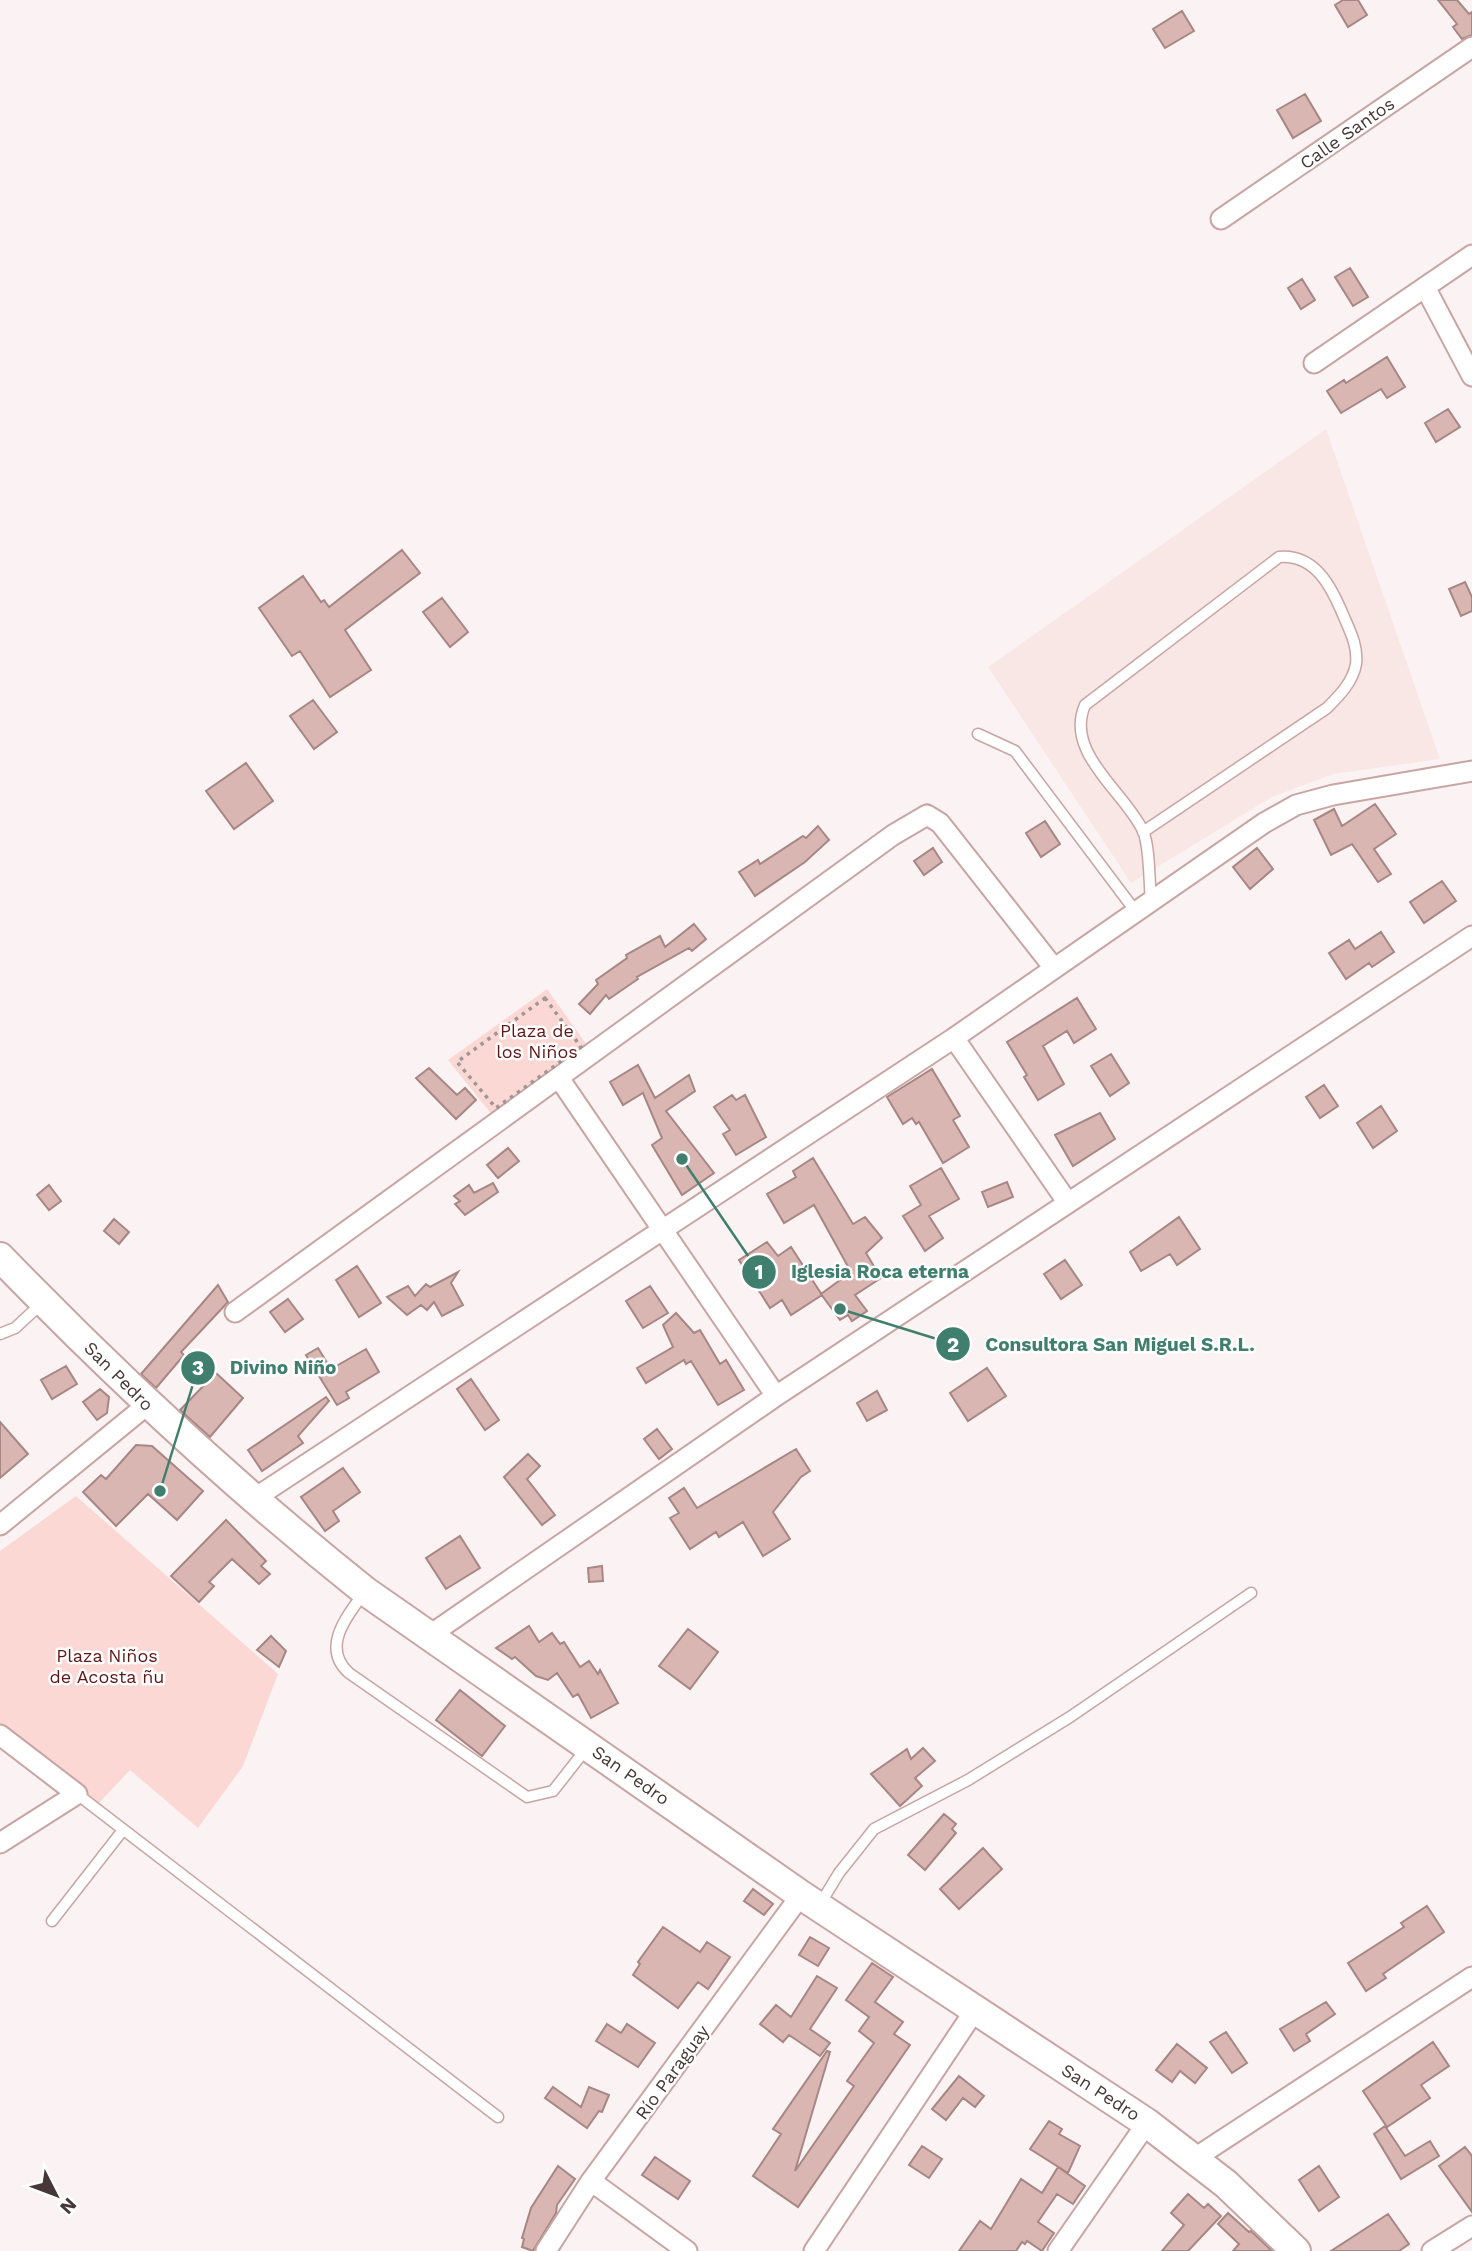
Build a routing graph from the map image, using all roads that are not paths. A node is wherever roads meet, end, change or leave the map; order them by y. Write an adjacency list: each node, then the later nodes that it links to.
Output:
1 (1472, 47): 2 (street, Calle Santos)
2 (1221, 219)
3 (1472, 255): 4 (street)
4 (1425, 287): 5 (street); 6 (street)
5 (1314, 363)
6 (1472, 376)
7 (978, 734): 10 (lane)
8 (1472, 771): 10 (street)
9 (1143, 832): 9 (lane); 10 (lane)
10 (1144, 906): 12 (street)
11 (1472, 936): 15 (street)
12 (1054, 968): 13 (street); 14 (street)
13 (954, 1038): 15 (street); 16 (street)
14 (559, 1078): 16 (street); 19 (street)
15 (1068, 1203): 21 (street)
16 (663, 1230): 21 (street); 23 (street)
17 (0, 1258): 18 (main road, San Pedro)
18 (44, 1301): 20 (lane); 22 (main road, San Pedro)
19 (235, 1312)
20 (0, 1334)
21 (776, 1396): 27 (street)
22 (147, 1405): 23 (main road, San Pedro); 24 (street)
23 (256, 1499): 25 (main road, San Pedro)
24 (0, 1525)
25 (365, 1591): 27 (main road, San Pedro); 29 (lane)
26 (1251, 1593): 33 (lane)
27 (429, 1635): 29 (main road, San Pedro)
28 (0, 1735): 30 (street)
29 (588, 1746): 33 (main road, San Pedro)
30 (77, 1794): 31 (lane); 32 (street)
31 (123, 1830): 34 (lane); 37 (lane)
32 (0, 1843)
33 (810, 1900): 36 (main road, San Pedro); 40 (street, Río Paraguay)
34 (52, 1922)
35 (1472, 1977): 39 (street)
36 (975, 2010): 38 (main road, San Pedro); 44 (street)
37 (498, 2117)
38 (1147, 2123): 39 (main road, San Pedro); 45 (street)
39 (1195, 2158): 46 (main road, San Pedro)
40 (592, 2181): 42 (street, Río Paraguay); 43 (street)
41 (1472, 2226): 47 (street)
42 (546, 2251)
43 (687, 2251)
44 (814, 2251)
45 (1058, 2251)
46 (1296, 2251)
47 (1433, 2251)

